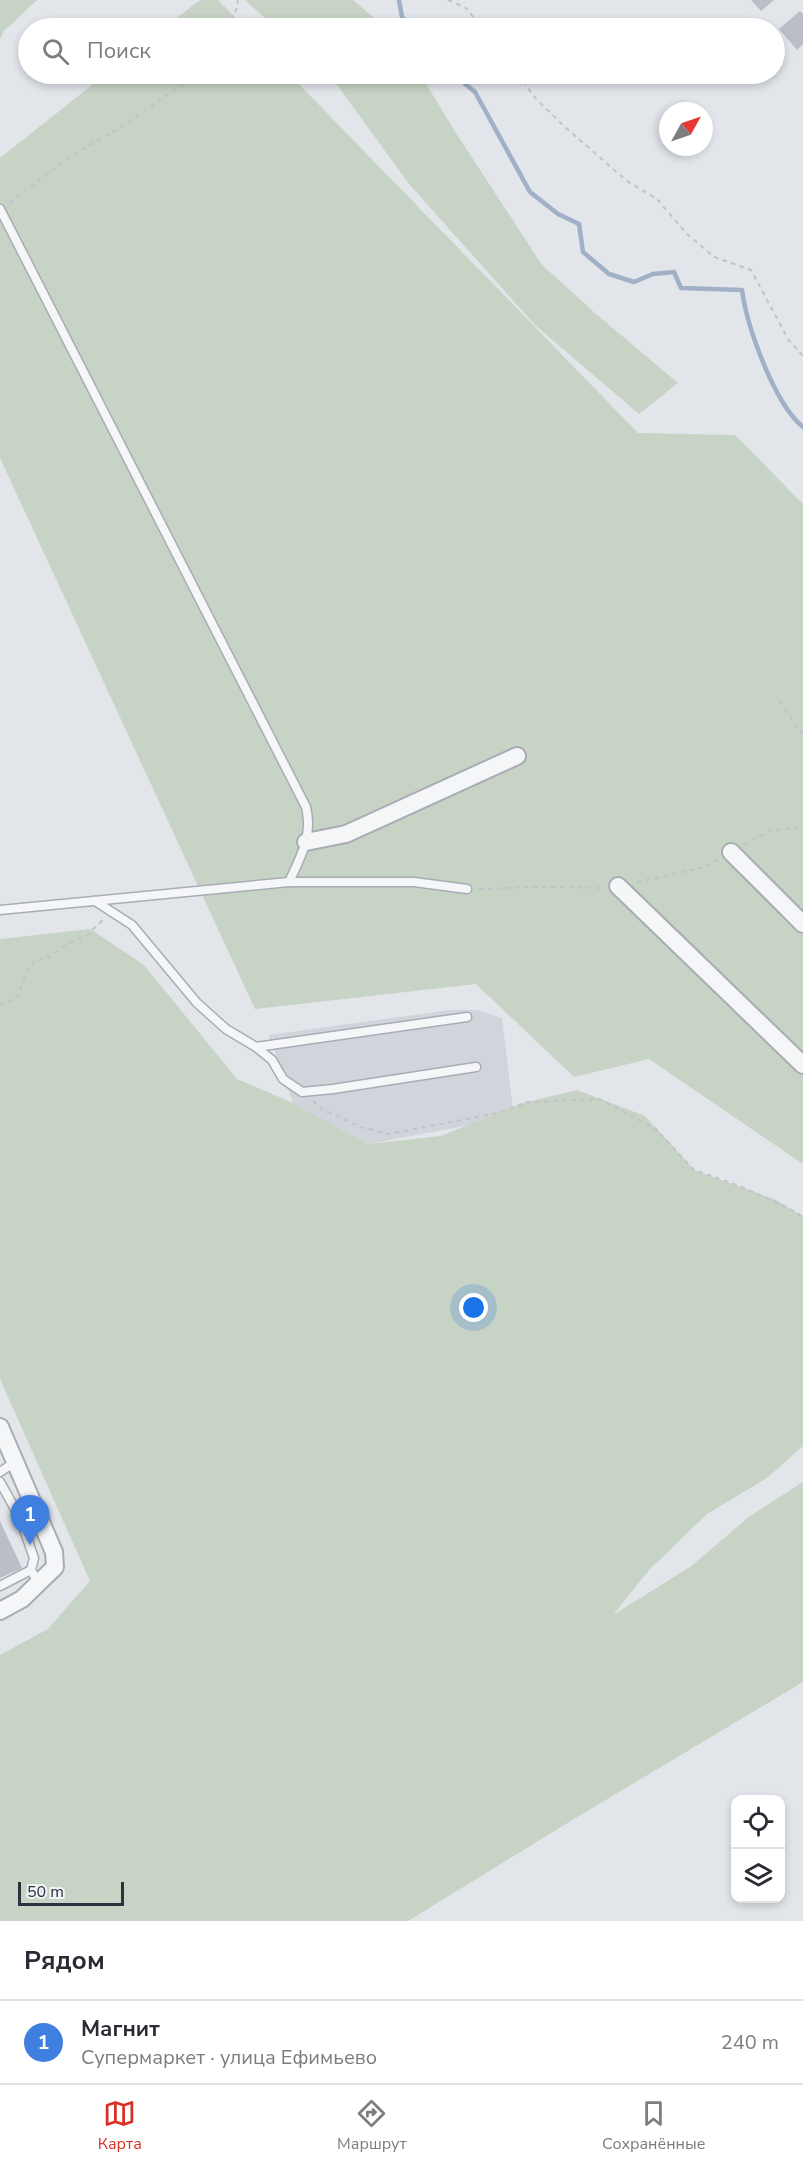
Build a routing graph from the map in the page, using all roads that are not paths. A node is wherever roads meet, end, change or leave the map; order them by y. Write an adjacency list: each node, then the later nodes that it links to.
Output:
1 (0, 209): 3 (lane)
2 (517, 756): 3 (street)
3 (306, 842): 5 (lane)
4 (731, 852): 10 (street)
5 (289, 882): 7 (lane); 8 (lane)
6 (618, 886): 13 (street)
7 (466, 889)
8 (95, 900): 9 (lane); 12 (lane)
9 (0, 910)
10 (803, 924)
11 (467, 1017): 12 (lane)
12 (256, 1047): 14 (lane)
13 (803, 1065)
14 (476, 1067)
15 (0, 1427): 16 (street)
16 (15, 1462): 17 (lane); 19 (street)
17 (0, 1472)
18 (0, 1482): 19 (lane)
19 (35, 1577): 20 (lane); 21 (street)
20 (0, 1586)
21 (0, 1611)

